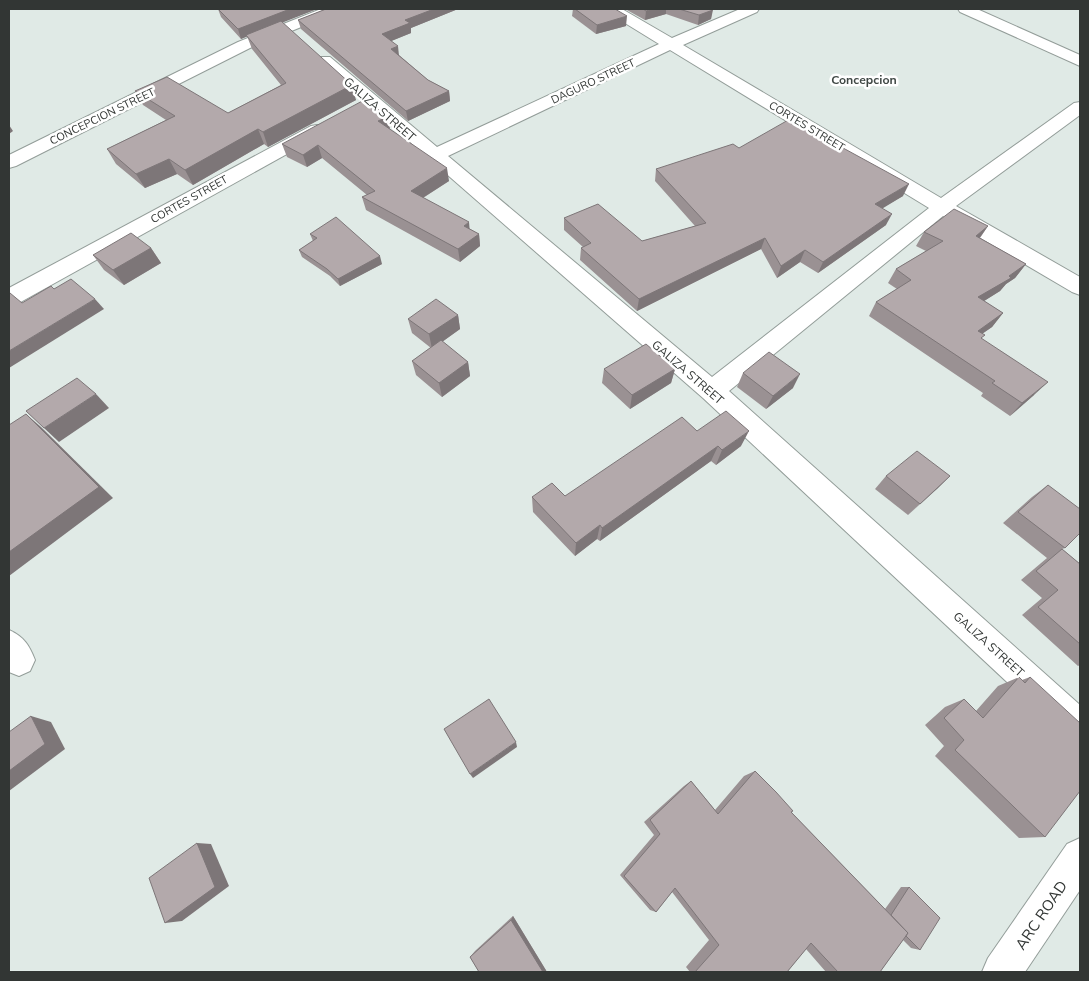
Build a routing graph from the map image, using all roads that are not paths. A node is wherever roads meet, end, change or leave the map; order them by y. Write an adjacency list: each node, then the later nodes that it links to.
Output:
1 (333, 9): 5 (street, CONCEPCION STREET)
2 (612, 9): 6 (street, CORTES STREET)
3 (752, 9): 6 (street, DAGURO STREET)
4 (964, 9): 7 (street)
5 (287, 28): 9 (street, GALIZA STREET); 11 (street, CONCEPCION STREET)
6 (671, 44): 10 (street, DAGURO STREET); 12 (street, CORTES STREET)
7 (1080, 61)
8 (1080, 107): 12 (street)
9 (353, 110): 10 (street, GALIZA STREET); 14 (street, CORTES STREET)
10 (434, 155): 15 (street, GALIZA STREET)
11 (9, 162)
12 (942, 207): 13 (street, CORTES STREET); 15 (street)
13 (1080, 287)
14 (9, 298)
15 (712, 391): 16 (street, GALIZA STREET)
16 (1080, 727)
17 (1080, 857): 18 (street, ARC ROAD)
18 (1002, 972)

